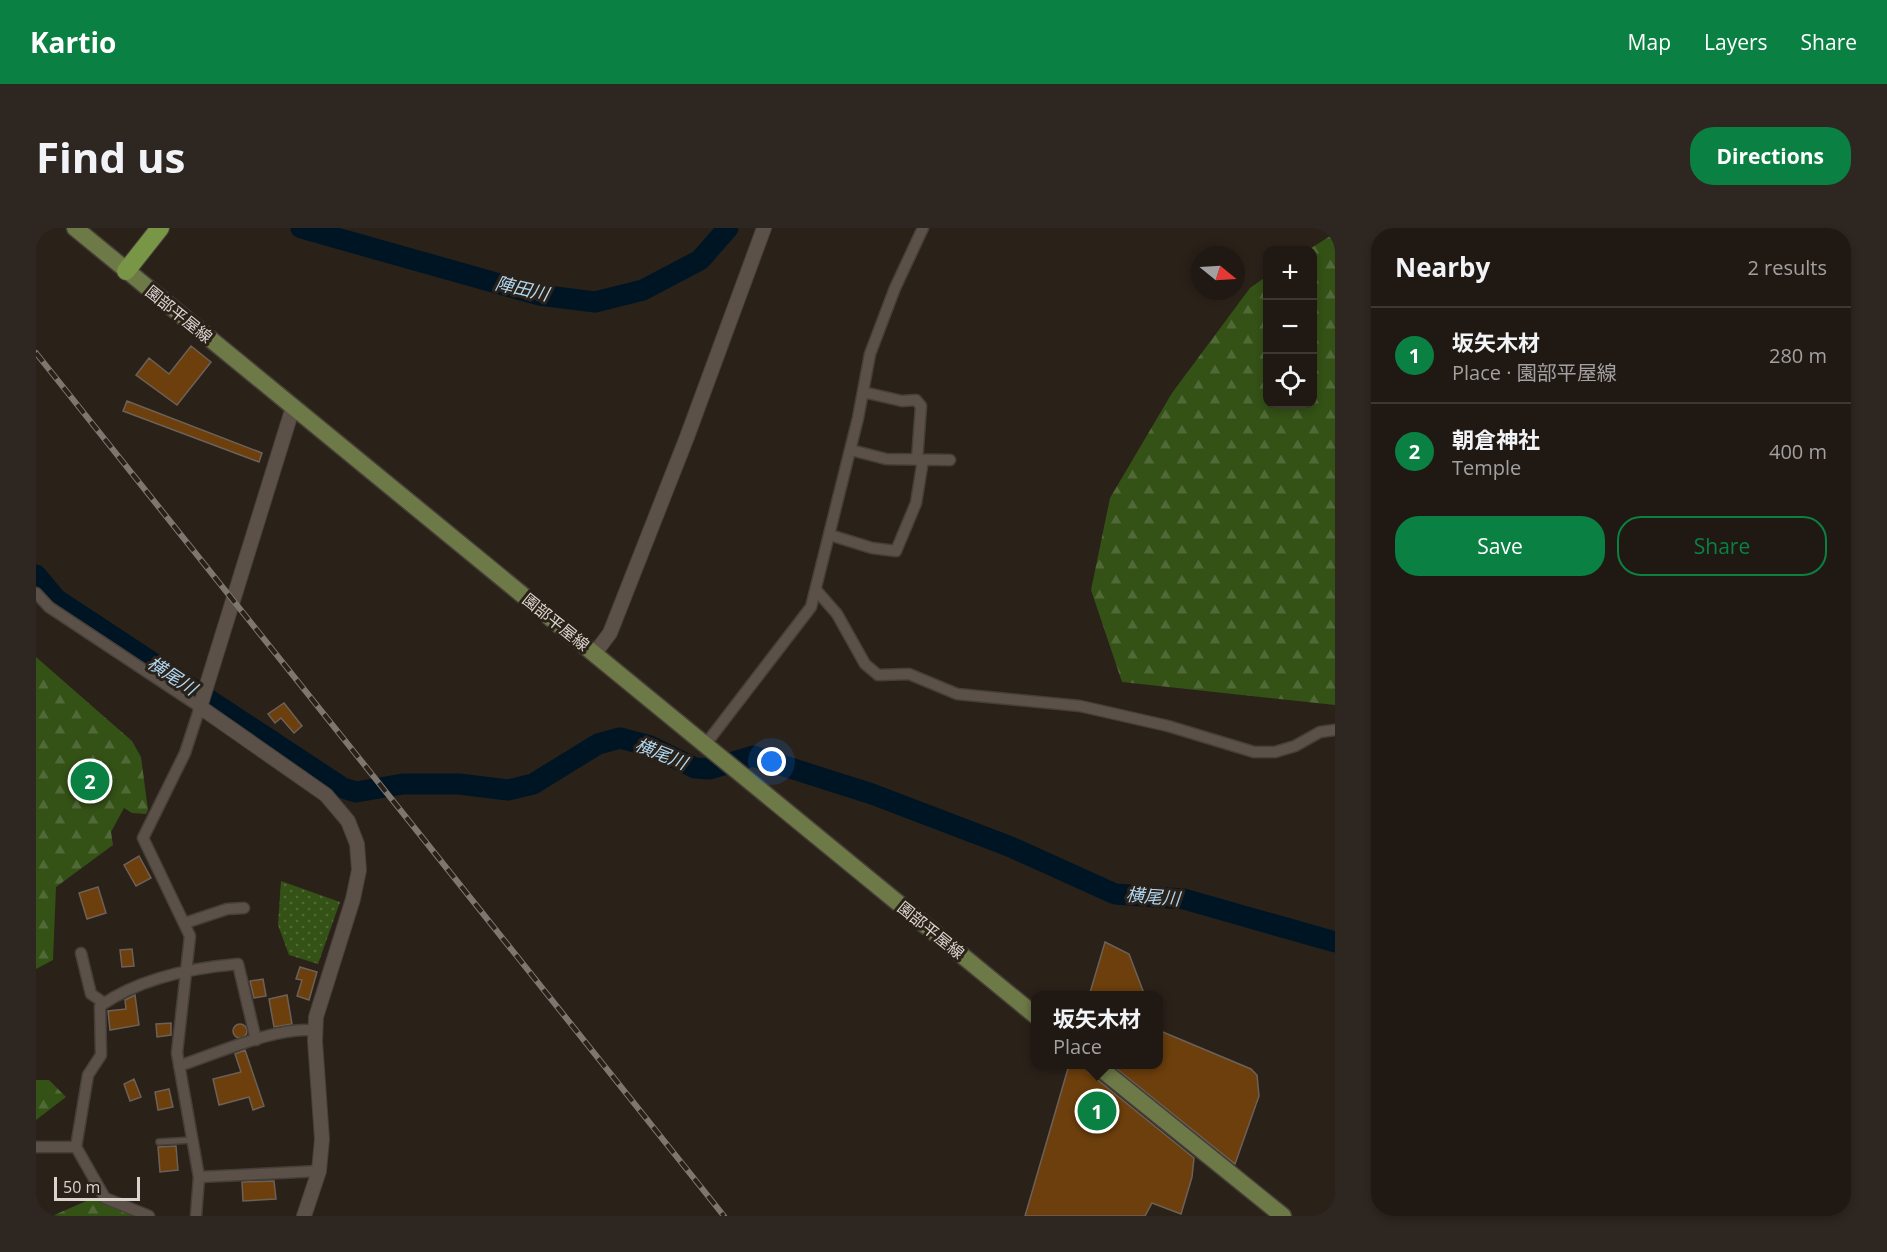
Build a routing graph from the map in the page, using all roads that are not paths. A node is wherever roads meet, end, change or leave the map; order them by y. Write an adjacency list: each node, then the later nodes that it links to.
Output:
1 (75, 228): 5 (main road, 園部平屋線)
2 (764, 228): 14 (street)
3 (923, 228): 6 (street)
4 (156, 233): 5 (highway)
5 (126, 271): 7 (main road, 園部平屋線)
6 (863, 392): 8 (street); 9 (street)
7 (293, 408): 14 (main road, 園部平屋線); 15 (street)
8 (851, 450): 9 (street); 11 (street)
9 (920, 460): 10 (street); 11 (street)
10 (950, 460)
11 (830, 535): 12 (street)
12 (817, 591): 16 (street); 17 (street)
13 (36, 593): 15 (street)
14 (595, 653): 17 (main road, 園部平屋線)
15 (200, 705): 19 (street); 24 (street)
16 (1335, 730)
17 (705, 745): 23 (main road, 園部平屋線)
18 (244, 908): 19 (street)
19 (185, 923): 21 (street)
20 (81, 953): 22 (street)
21 (188, 968): 22 (street); 25 (street); 26 (street)
22 (104, 1003): 31 (street)
23 (1031, 1013)
24 (315, 1031): 25 (street); 32 (street)
25 (256, 1040): 26 (street)
26 (179, 1066): 28 (street)
27 (1100, 1069): 37 (main road)
28 (194, 1140): 29 (lane); 33 (street)
29 (159, 1142)
30 (36, 1147): 31 (street)
31 (76, 1147): 34 (street)
32 (319, 1172): 33 (street); 36 (street)
33 (199, 1177): 35 (street)
34 (149, 1216)
35 (196, 1216)
36 (304, 1216)
37 (1283, 1216)

